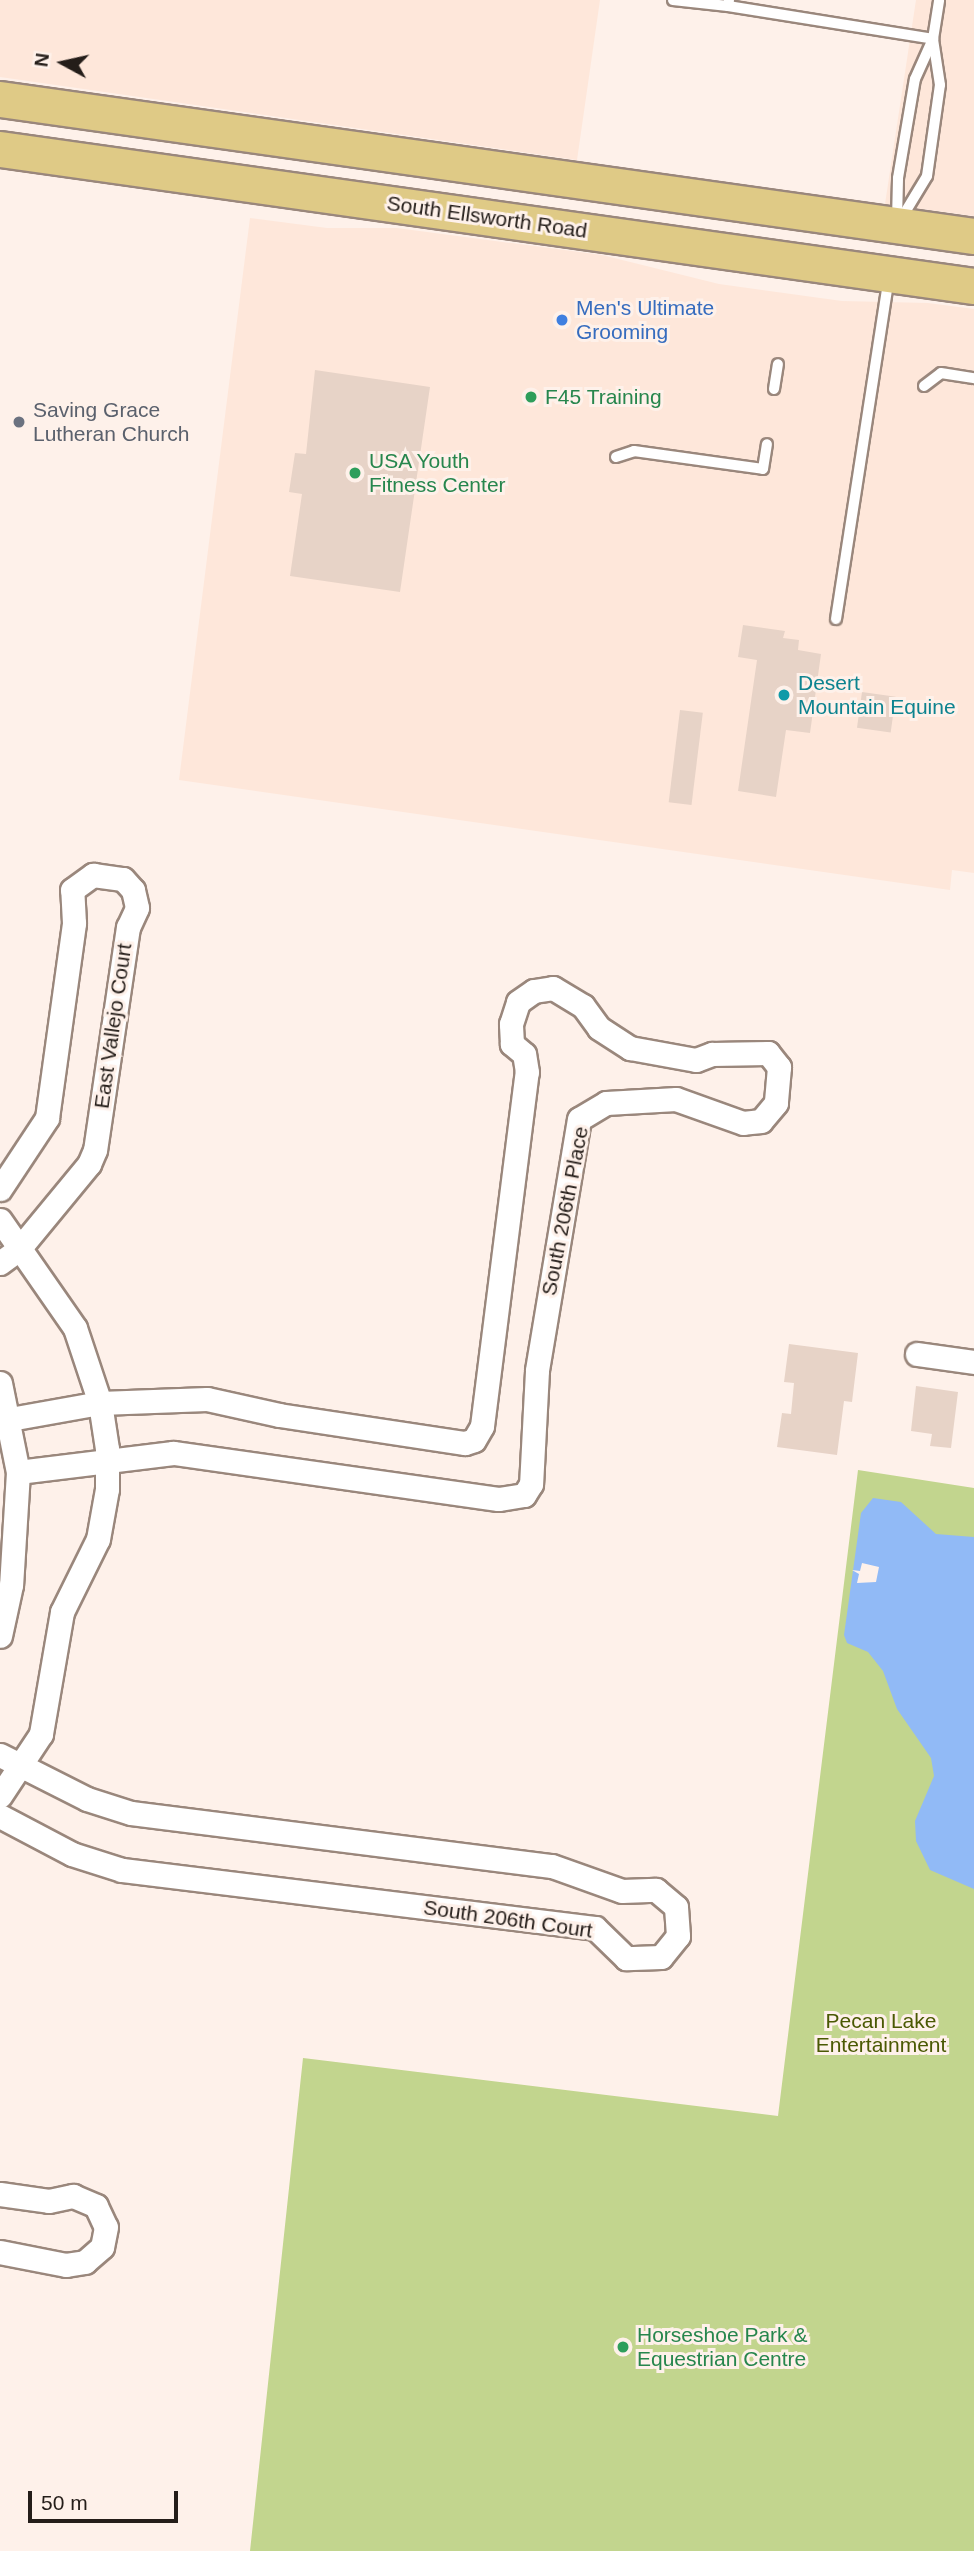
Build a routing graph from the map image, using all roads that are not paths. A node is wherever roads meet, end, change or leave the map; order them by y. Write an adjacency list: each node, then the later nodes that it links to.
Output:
1 (673, 0): 3 (lane)
2 (939, 0): 4 (lane)
3 (729, 3): 4 (lane)
4 (933, 39): 9 (lane); 9 (lane)
5 (0, 99): 7 (main road)
6 (0, 149): 8 (main road, South Ellsworth Road)
7 (377, 153): 8 (main road); 9 (main road)
8 (376, 202): 11 (main road, South Ellsworth Road)
9 (897, 225): 10 (main road); 11 (main road)
10 (974, 236)
11 (889, 274): 12 (main road, South Ellsworth Road); 19 (lane)
12 (974, 286)
13 (778, 364): 16 (lane)
14 (974, 377): 15 (lane)
15 (923, 386)
16 (774, 389)
17 (766, 444): 18 (lane)
18 (616, 457)
19 (836, 619)
20 (0, 1189): 22 (street, East Vallejo Court)
21 (0, 1220): 22 (street)
22 (19, 1250): 23 (street, East Vallejo Court); 27 (street)
23 (0, 1263)
24 (917, 1354): 25 (street)
25 (974, 1362)
26 (0, 1383): 28 (street)
27 (100, 1403): 28 (street); 29 (street); 29 (street, South 206th Place)
28 (10, 1419): 30 (street)
29 (107, 1462): 30 (street); 33 (street)
30 (18, 1472): 31 (street)
31 (0, 1636)
32 (0, 1755): 33 (street, South 206th Court)
33 (23, 1766): 34 (street); 35 (street, South 206th Court)
34 (0, 1796)
35 (0, 1816)
36 (0, 2194): 37 (street)
37 (0, 2252)

